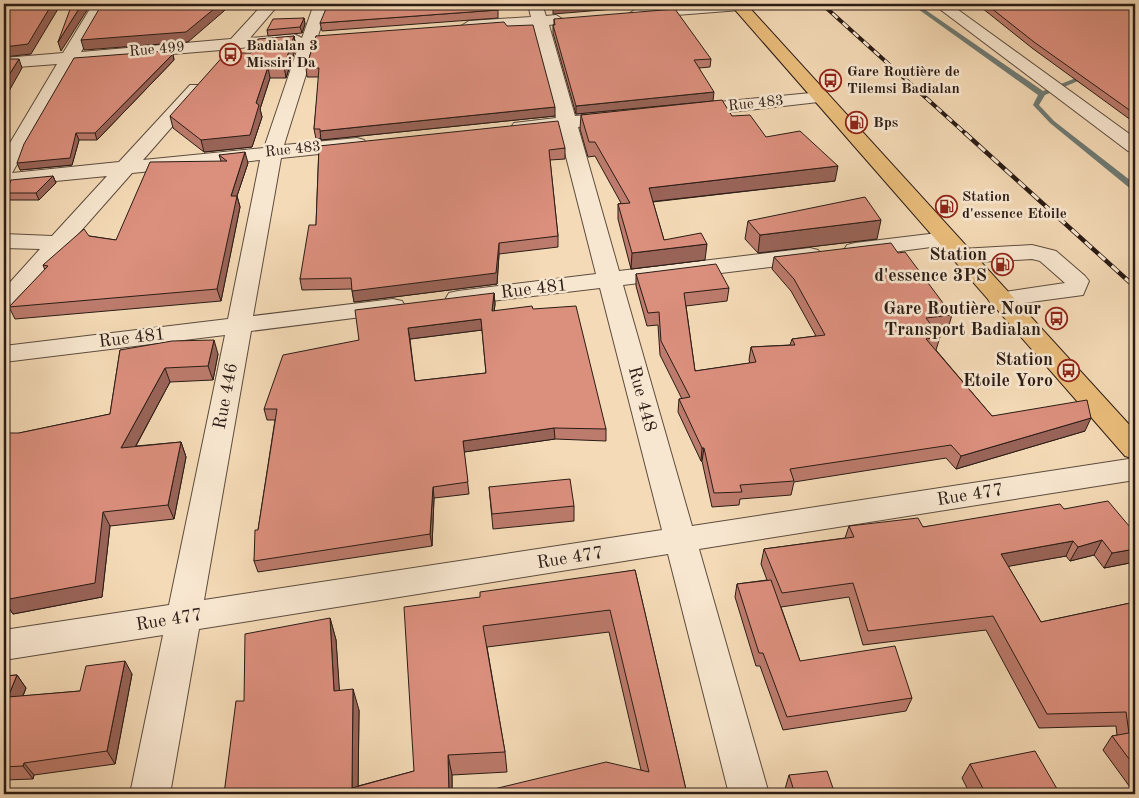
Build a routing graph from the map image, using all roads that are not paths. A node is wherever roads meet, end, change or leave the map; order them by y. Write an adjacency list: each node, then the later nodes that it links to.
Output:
1 (100, 4): 12 (street)
2 (271, 4): 11 (street)
3 (321, 4): 10 (street, Rue 446)
4 (940, 4): 20 (street)
5 (739, 5): 7 (street); 14 (main road)
6 (537, 12): 8 (street); 9 (street); 17 (street, Rue 448)
7 (625, 14)
8 (568, 19)
9 (450, 28)
10 (320, 37): 11 (street, Rue 499); 21 (street, Rue 446)
11 (236, 44): 12 (street, Rue 499); 22 (street)
12 (68, 58): 13 (street, Rue 499); 23 (street)
13 (4, 63)
14 (821, 97): 15 (street, Rue 483); 27 (main road)
15 (674, 112)
16 (635, 116): 17 (street)
17 (567, 123): 18 (street); 28 (street, Rue 448)
18 (498, 130)
19 (370, 142): 21 (street, Rue 483)
20 (1135, 147)
21 (272, 152): 22 (street, Rue 483); 31 (street, Rue 446)
22 (127, 167): 24 (street, Rue 483); 26 (street)
23 (4, 170)
24 (4, 180)
25 (4, 241): 26 (street)
26 (58, 243): 30 (street)
27 (953, 247): 28 (street, Rue 481); 29 (main road); 29 (street, Rue 481)
28 (610, 280): 31 (street, Rue 481); 35 (street, Rue 448)
29 (1000, 299): 33 (main road)
30 (4, 303)
31 (239, 325): 32 (street, Rue 481); 36 (street, Rue 446)
32 (4, 354)
33 (1135, 449)
34 (1135, 469): 35 (street, Rue 477)
35 (680, 540): 36 (street, Rue 477); 39 (street, Rue 448)
36 (184, 618): 37 (street, Rue 477); 38 (street, Rue 446)
37 (4, 645)
38 (150, 794)
39 (749, 794)

